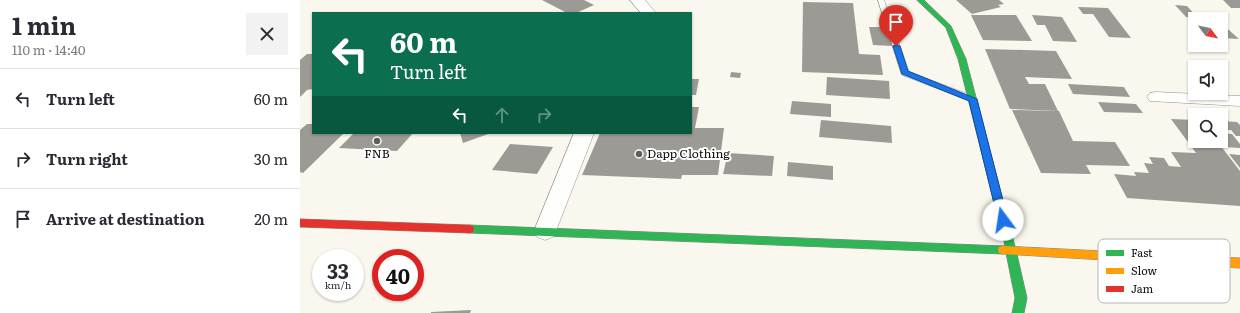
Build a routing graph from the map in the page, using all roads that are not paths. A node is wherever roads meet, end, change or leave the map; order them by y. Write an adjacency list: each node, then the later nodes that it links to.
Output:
1 (637, 0): 4 (street)
2 (881, 0): 6 (lane)
3 (920, 0): 6 (main road)
4 (648, 12)
5 (1156, 97): 7 (street)
6 (973, 99): 11 (main road)
7 (1240, 101)
8 (584, 134): 10 (street)
9 (300, 222): 10 (main road)
10 (545, 231): 11 (main road)
11 (1011, 250): 12 (main road); 15 (main road)
12 (1098, 255)
13 (1230, 262): 14 (main road)
14 (1240, 263)
15 (1018, 313)

